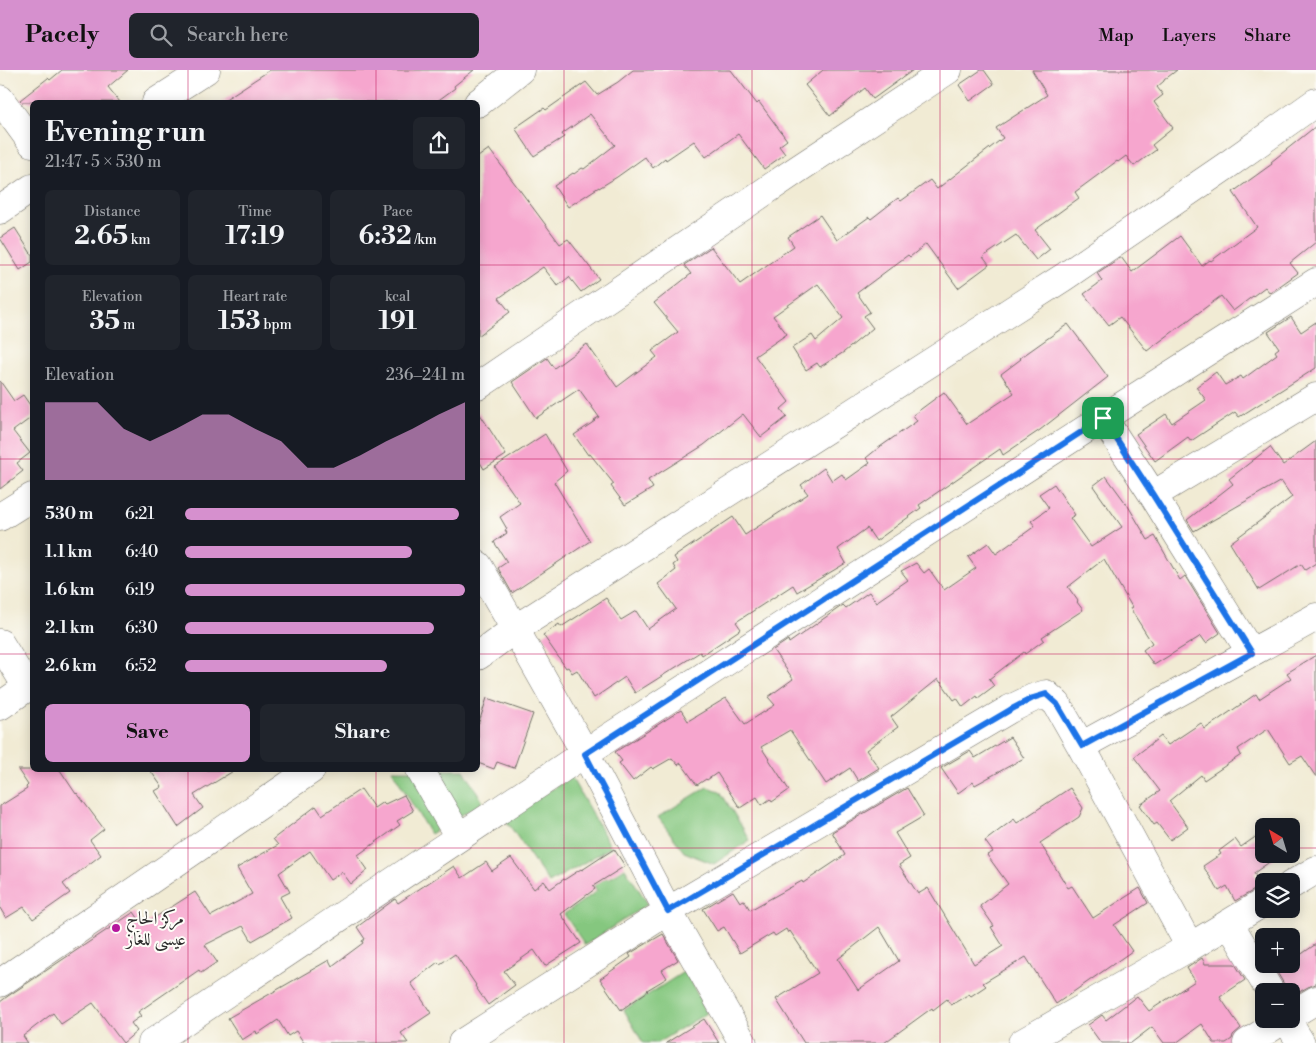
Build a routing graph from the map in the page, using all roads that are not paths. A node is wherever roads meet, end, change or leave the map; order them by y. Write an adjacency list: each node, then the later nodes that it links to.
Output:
1 (206, 70): 4 (street)
2 (520, 70): 7 (street)
3 (948, 70): 13 (street)
4 (181, 86): 6 (street)
5 (0, 99): 9 (street)
6 (159, 100)
7 (480, 101)
8 (1316, 102): 21 (street)
9 (30, 140)
10 (30, 189): 11 (street)
11 (0, 210)
12 (1316, 282): 15 (street)
13 (480, 385)
14 (1316, 397): 16 (street)
15 (1103, 418): 16 (street); 28 (street)
16 (1153, 495): 23 (street)
17 (30, 498): 18 (street)
18 (0, 517)
19 (480, 568): 21 (street)
20 (1316, 617): 23 (street)
21 (515, 629): 24 (street); 28 (street)
22 (0, 643): 25 (street)
23 (1252, 653): 27 (street)
24 (480, 655)
25 (30, 686): 26 (street)
26 (0, 706)
27 (1082, 746): 35 (street); 37 (street)
28 (585, 754): 31 (street); 35 (street)
29 (308, 772): 38 (street)
30 (421, 772): 31 (street)
31 (459, 837): 44 (street)
32 (1316, 870): 33 (street)
33 (1300, 880)
34 (1255, 907): 36 (street)
35 (668, 911): 45 (street); 46 (street)
36 (1229, 923): 37 (street); 39 (street)
37 (1190, 947): 47 (street)
38 (0, 983)
39 (1265, 983)
40 (1316, 1000): 41 (street)
41 (1300, 1010)
42 (1271, 1028): 48 (street)
43 (1291, 1028): 49 (street)
44 (152, 1043)
45 (462, 1043)
46 (743, 1043)
47 (1022, 1043)
48 (1247, 1043)
49 (1301, 1043)

